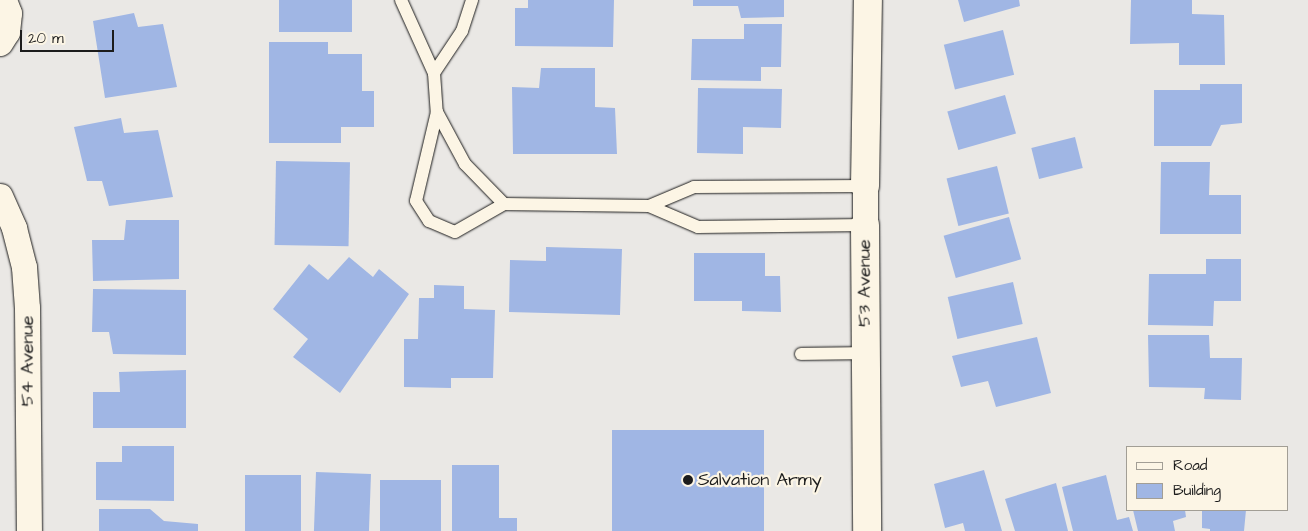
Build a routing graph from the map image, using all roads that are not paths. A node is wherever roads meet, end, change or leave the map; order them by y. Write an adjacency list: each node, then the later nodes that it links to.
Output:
1 (4, 0): 5 (street)
2 (401, 0): 6 (lane)
3 (472, 0): 6 (lane)
4 (868, 0): 8 (street)
5 (0, 43)
6 (434, 73): 7 (lane)
7 (437, 112): 10 (lane); 10 (lane)
8 (865, 186): 11 (lane, 53 Avenue); 12 (street)
9 (0, 196): 15 (street, 54 Avenue)
10 (504, 204): 11 (lane, 53 Avenue)
11 (649, 206): 12 (lane, 53 Avenue)
12 (865, 225): 13 (street, 53 Avenue)
13 (866, 353): 14 (lane); 16 (street, 53 Avenue)
14 (801, 354)
15 (29, 531)
16 (867, 531)

